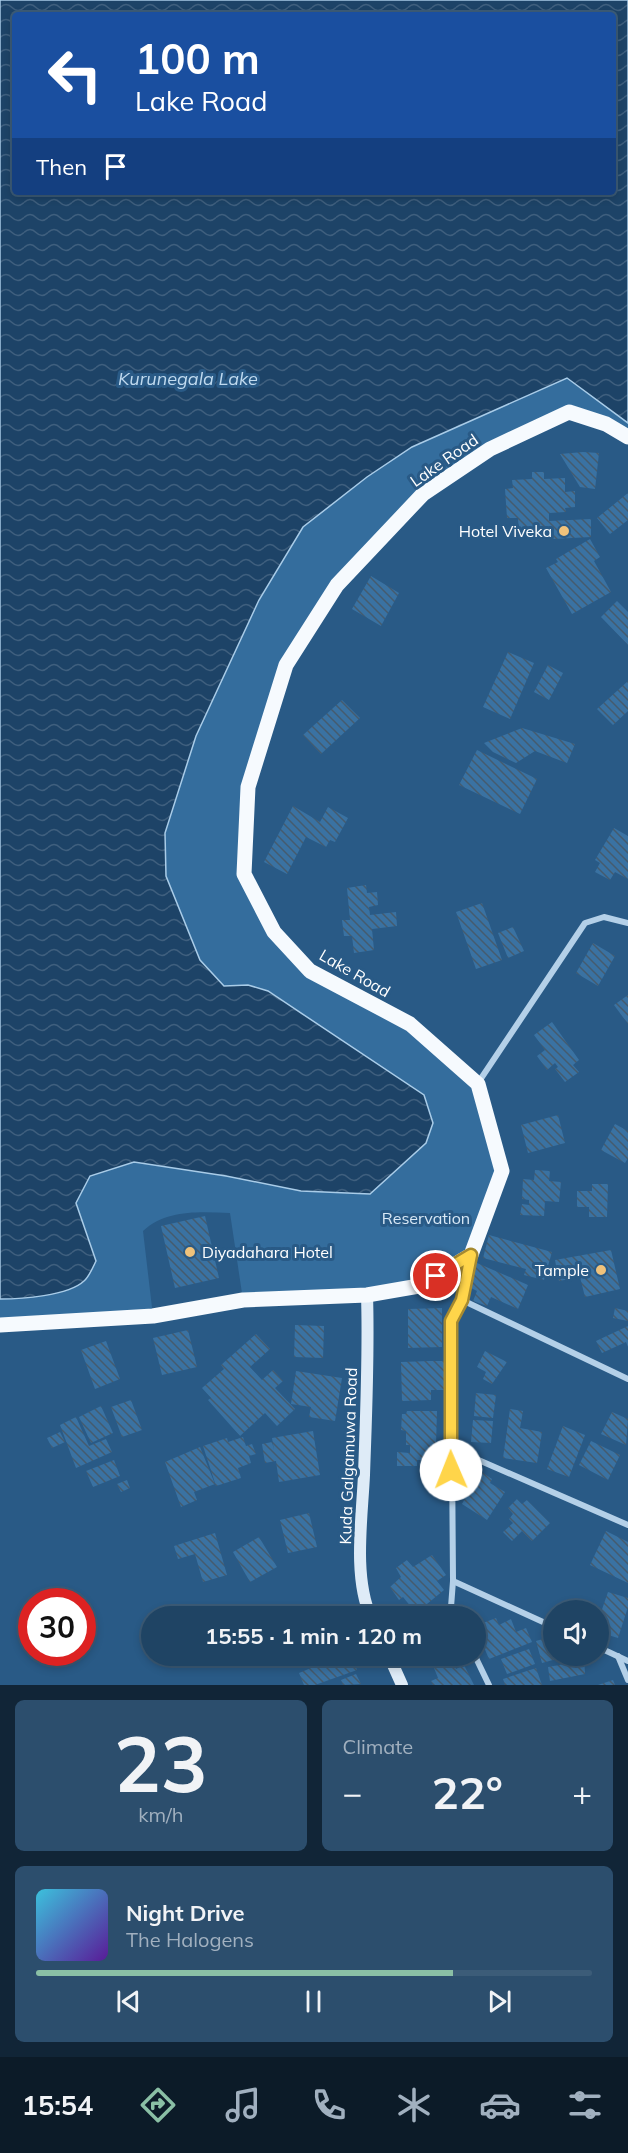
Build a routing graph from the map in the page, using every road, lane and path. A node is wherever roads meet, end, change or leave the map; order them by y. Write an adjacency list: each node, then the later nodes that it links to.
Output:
1 (628, 437): 3 (main road, Lake Road)
2 (628, 923): 3 (street)
3 (478, 1084): 4 (main road)
4 (471, 1255): 5 (main road); 6 (street)
5 (368, 1295): 7 (main road); 12 (street, Kuda Galgamuwa Road)
6 (462, 1300): 8 (street); 9 (street)
7 (0, 1325)
8 (628, 1379)
9 (451, 1448): 10 (street); 11 (street)
10 (628, 1525)
11 (453, 1581): 13 (street); 14 (street)
12 (366, 1606)
13 (451, 1606)
14 (543, 1622)
15 (609, 1652): 16 (street)
16 (618, 1656): 17 (street); 20 (street)
17 (628, 1661)
18 (393, 1666): 21 (street)
19 (480, 1666): 22 (street)
20 (628, 1680)
21 (402, 1685)
22 (489, 1685)

